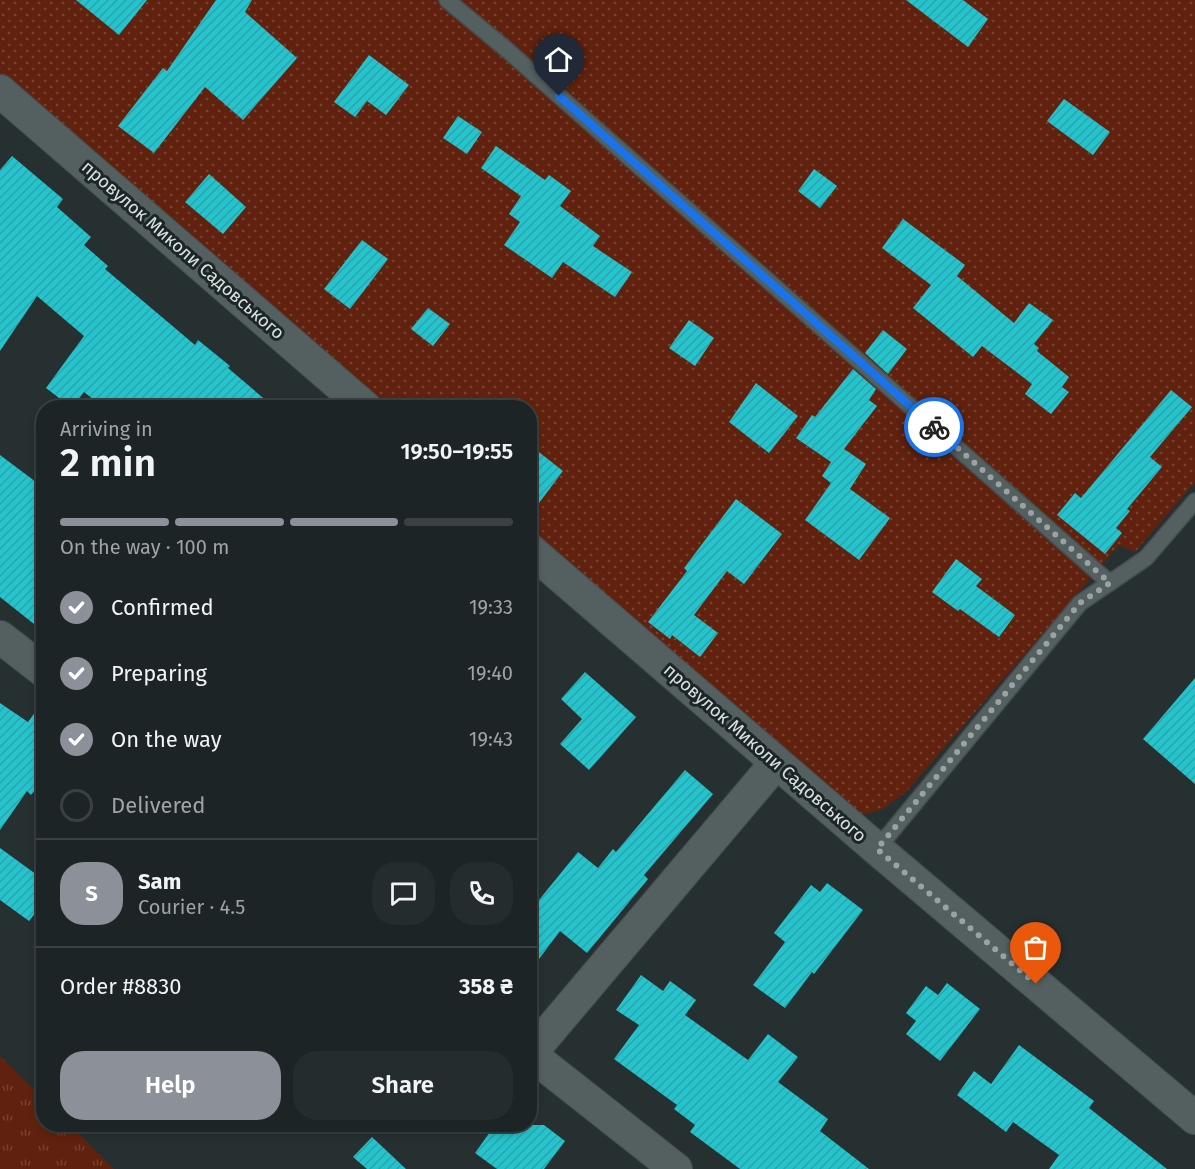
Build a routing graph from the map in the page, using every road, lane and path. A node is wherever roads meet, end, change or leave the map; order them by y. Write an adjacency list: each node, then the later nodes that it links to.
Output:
1 (447, 0): 6 (lane)
2 (0, 91): 3 (street, провулок Миколи Садовського)
3 (357, 400)
4 (1195, 501): 6 (lane)
5 (537, 555): 9 (street, провулок Миколи Садовського)
6 (1110, 583): 10 (lane)
7 (0, 637): 8 (street)
8 (36, 665)
9 (776, 763): 10 (street, провулок Миколи Садовського); 11 (street)
10 (877, 849): 13 (street, провулок Миколи Садовського)
11 (537, 1046)
12 (537, 1060): 14 (street)
13 (1195, 1118)
14 (676, 1169)

